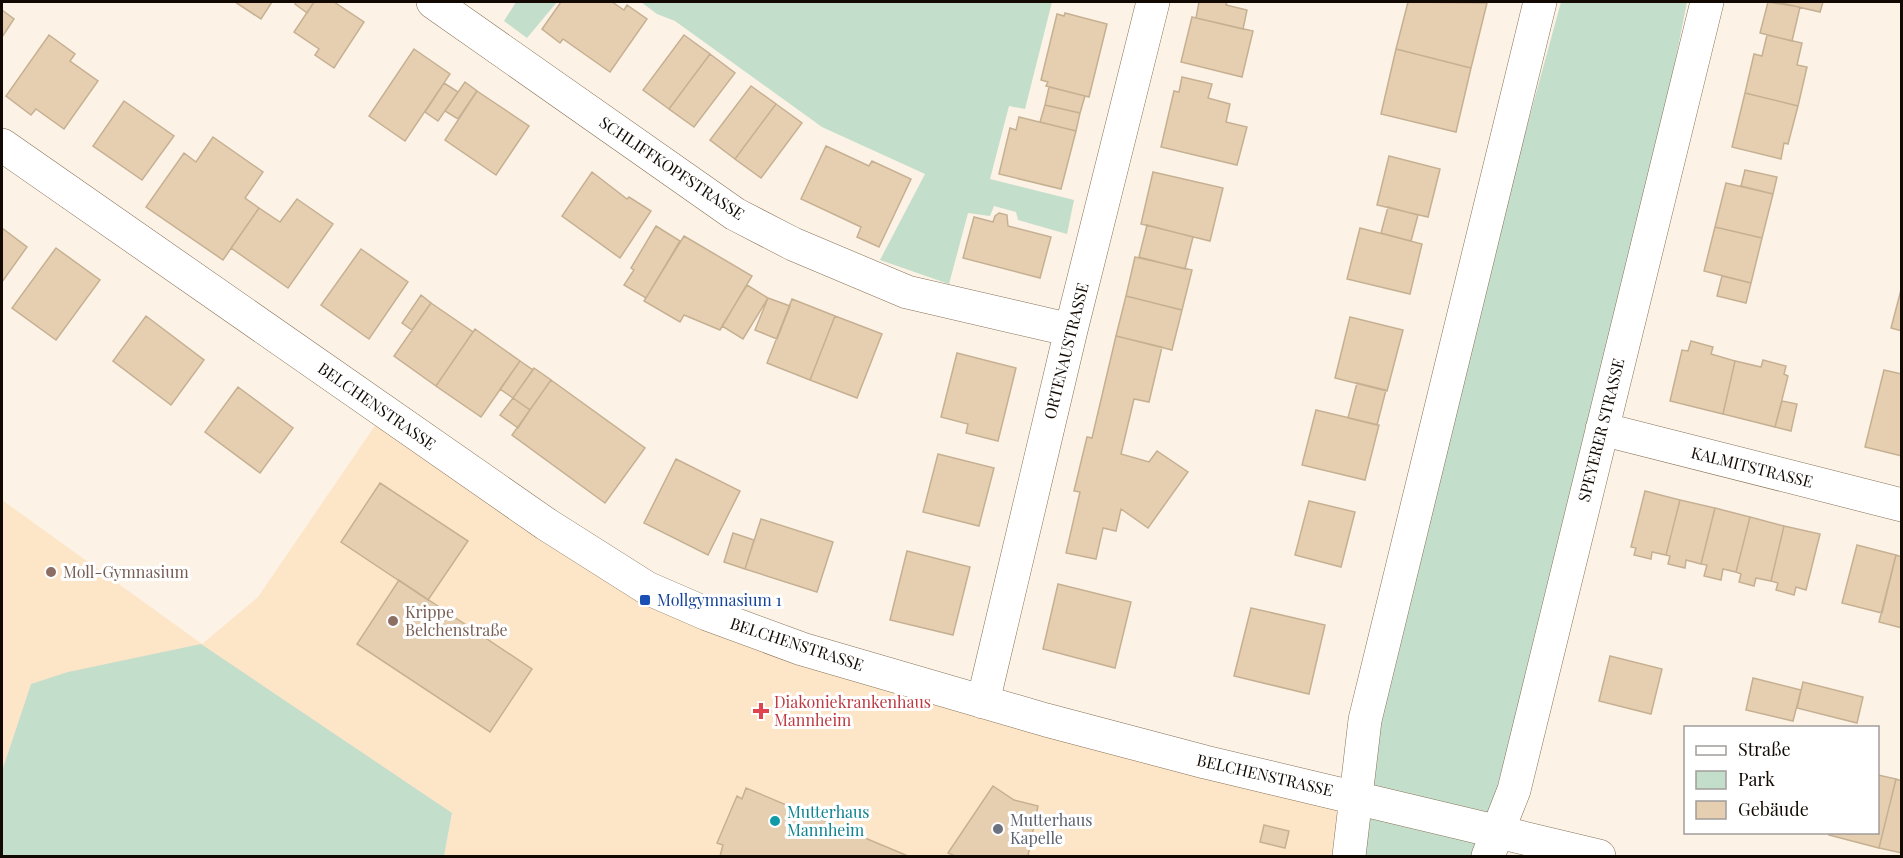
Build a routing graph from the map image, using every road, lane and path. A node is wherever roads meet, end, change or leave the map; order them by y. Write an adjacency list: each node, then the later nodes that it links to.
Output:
1 (433, 2): 6 (street, SCHLIFFKOPFSTRASSE)
2 (1153, 2): 6 (street, ORTENAUSTRASSE)
3 (1540, 2): 10 (street)
4 (1707, 2): 7 (street, SPEYERER STRASSE)
5 (2, 145): 9 (street, BELCHENSTRASSE)
6 (1071, 330): 9 (street, ORTENAUSTRASSE)
7 (1602, 429): 8 (street, KALMITSTRASSE); 11 (street, SPEYERER STRASSE)
8 (1902, 505)
9 (983, 702): 10 (street, BELCHENSTRASSE)
10 (1356, 797): 11 (street, BELCHENSTRASSE); 12 (street)
11 (1494, 844): 13 (street, BELCHENSTRASSE)
12 (1348, 856)
13 (1599, 856)

